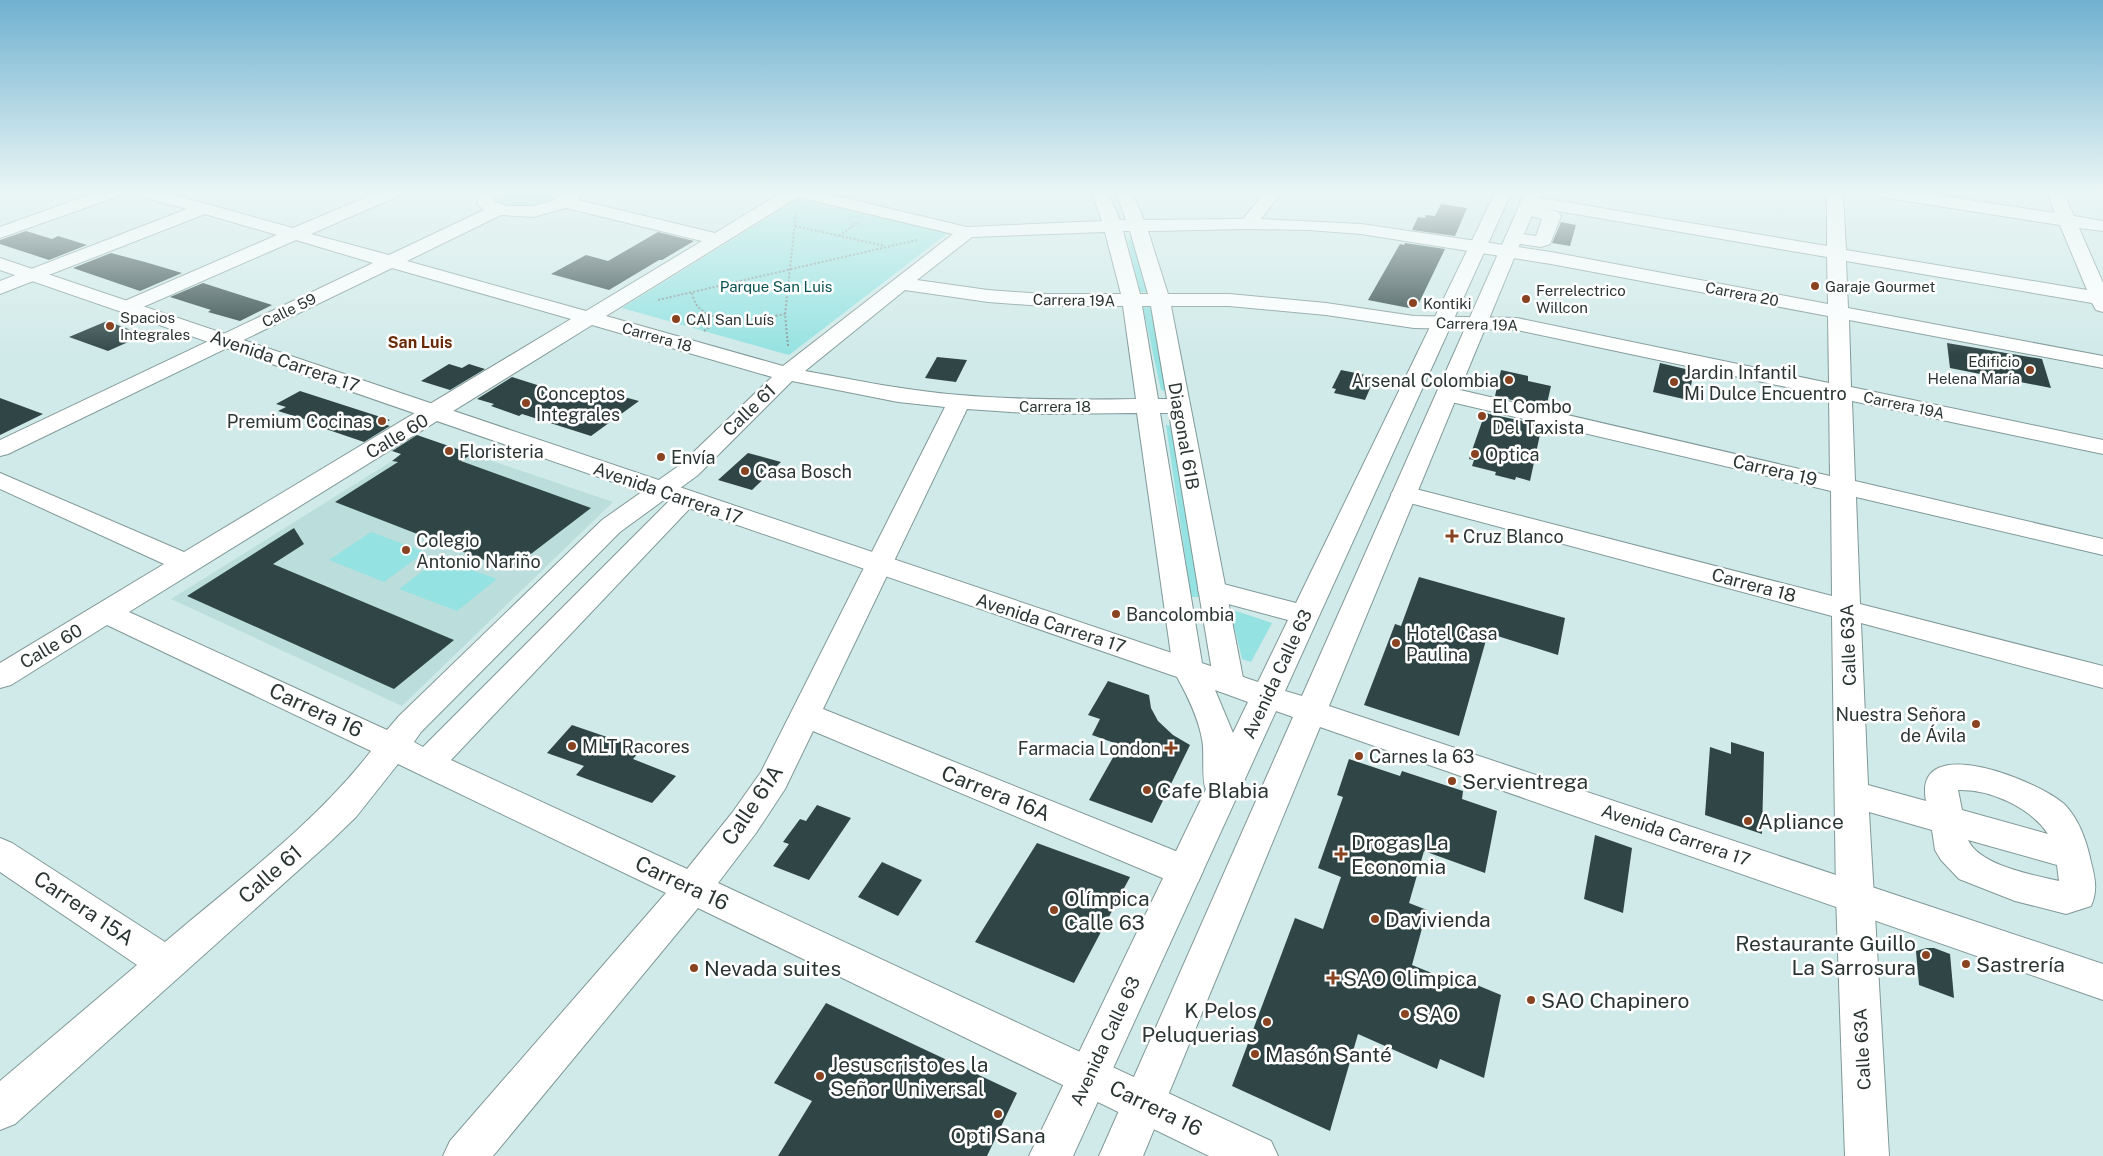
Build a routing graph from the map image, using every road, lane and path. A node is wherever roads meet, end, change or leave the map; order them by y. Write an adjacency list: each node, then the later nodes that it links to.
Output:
1 (104, 247): 21 (street)
2 (264, 247): 29 (street)
3 (339, 247): 18 (street, Carrera 18)
4 (417, 247): 18 (street, Calle 59)
5 (705, 247): 33 (street, Calle 60)
6 (793, 247): 20 (path)
7 (888, 247): 20 (path)
8 (944, 247): 22 (street, Calle 61)
9 (1117, 247): 27 (street, Diagonal 61B)
10 (1144, 247): 26 (street, Diagonal 61B)
11 (1478, 247): 34 (street, Avenida Calle 63)
12 (1510, 247): 35 (street)
13 (1521, 247): 30 (street, Carrera 20)
14 (1801, 247): 17 (street)
15 (1837, 247): 17 (street, Calle 63A)
16 (2078, 247): 28 (street)
17 (1837, 253): 28 (street); 30 (street, Calle 63A)
18 (391, 262): 33 (street, Carrera 18); 37 (street, Calle 59)
19 (0, 264): 21 (street, Avenida Carrera 17)
20 (790, 270): 24 (path); 31 (path)
21 (32, 275): 23 (street); 29 (street, Avenida Carrera 17)
22 (901, 284): 27 (street, Carrera 19A); 38 (street, Calle 61)
23 (0, 288)
24 (692, 293): 25 (path); 32 (path)
25 (657, 300)
26 (1160, 300): 27 (street, Carrera 19A); 34 (street, Carrera 19A); 44 (street, Diagonal 61B)
27 (1131, 301): 43 (street, Diagonal 61B)
28 (2102, 301)
29 (127, 307): 37 (street, Avenida Carrera 17)
30 (1839, 312): 39 (street, Carrera 20); 40 (street, Calle 63A)
31 (785, 314): 32 (path); 38 (path)
32 (721, 317): 36 (path)
33 (590, 318): 38 (street, Carrera 18); 45 (street, Calle 60)
34 (1442, 322): 35 (street, Carrera 19A); 58 (street, Avenida Calle 63)
35 (1478, 322): 40 (street, Carrera 19A); 41 (street)
36 (696, 336)
37 (225, 341): 45 (street, Avenida Carrera 17); 47 (street, Calle 59)
38 (788, 360): 42 (street, Carrera 18); 51 (street, Calle 61)
39 (2103, 362)
40 (1841, 392): 46 (street, Carrera 19A); 49 (street, Calle 63A)
41 (1447, 394): 49 (street, Carrera 19); 50 (street)
42 (959, 402): 43 (street, Carrera 18); 54 (street, Calle 61A)
43 (1147, 406): 44 (street, Carrera 18); 61 (street, Diagonal 61B)
44 (1179, 406): 55 (street, Diagonal 61B)
45 (435, 412): 51 (street, Avenida Carrera 17); 53 (street, Calle 60)
46 (2103, 447)
47 (0, 449)
48 (0, 480): 53 (street)
49 (1843, 485): 52 (street, Carrera 19); 56 (street, Calle 63A)
50 (1404, 494): 56 (street, Carrera 18); 66 (street)
51 (672, 495): 54 (street, Avenida Carrera 17); 59 (street, Calle 61); 60 (street, Calle 61)
52 (2103, 547)
53 (187, 564): 57 (street, Calle 60)
54 (879, 566): 61 (street, Avenida Carrera 17); 67 (street, Calle 61A)
55 (1212, 590): 58 (street); 64 (street, Diagonal 61B)
56 (1847, 609): 63 (street, Carrera 18); 70 (street, Calle 63A)
57 (107, 613): 62 (street, Calle 60); 68 (street, Carrera 16)
58 (1304, 615): 65 (street, Avenida Calle 63)
59 (518, 618): 60 (street); 68 (street, Calle 61)
60 (557, 629): 69 (street, Calle 61)
61 (1188, 669): 64 (street, Avenida Carrera 17); 71 (street, Diagonal 61B)
62 (0, 677)
63 (2103, 677)
64 (1230, 683): 65 (street, Avenida Carrera 17)
65 (1267, 695): 66 (street, Avenida Carrera 17); 71 (street, Avenida Calle 63)
66 (1312, 710): 77 (street, Avenida Carrera 17); 81 (street)
67 (806, 715): 75 (street, Carrera 16A); 76 (street, Calle 61A)
68 (392, 746): 69 (street, Carrera 16); 78 (street, Calle 61)
69 (428, 763): 76 (street, Carrera 16)
70 (1852, 794): 72 (street); 77 (street, Calle 63A)
71 (1219, 800): 75 (street, Avenida Calle 63)
72 (1946, 818): 74 (street); 74 (street); 74 (street)
73 (0, 853): 78 (street, Carrera 15A)
74 (2072, 855)
75 (1185, 871): 80 (street, Avenida Calle 63)
76 (693, 888): 80 (street, Carrera 16); 83 (street, Calle 61A)
77 (1854, 896): 79 (street, Avenida Carrera 17); 87 (street, Calle 63A)
78 (167, 964): 82 (street, Calle 61)
79 (2103, 982)
80 (1089, 1076): 81 (street, Carrera 16); 84 (street, Avenida Calle 63)
81 (1144, 1103): 85 (street); 86 (street, Carrera 16)
82 (0, 1109)
83 (465, 1156)
84 (1051, 1156)
85 (1121, 1156)
86 (1256, 1156)
87 (1868, 1156)

